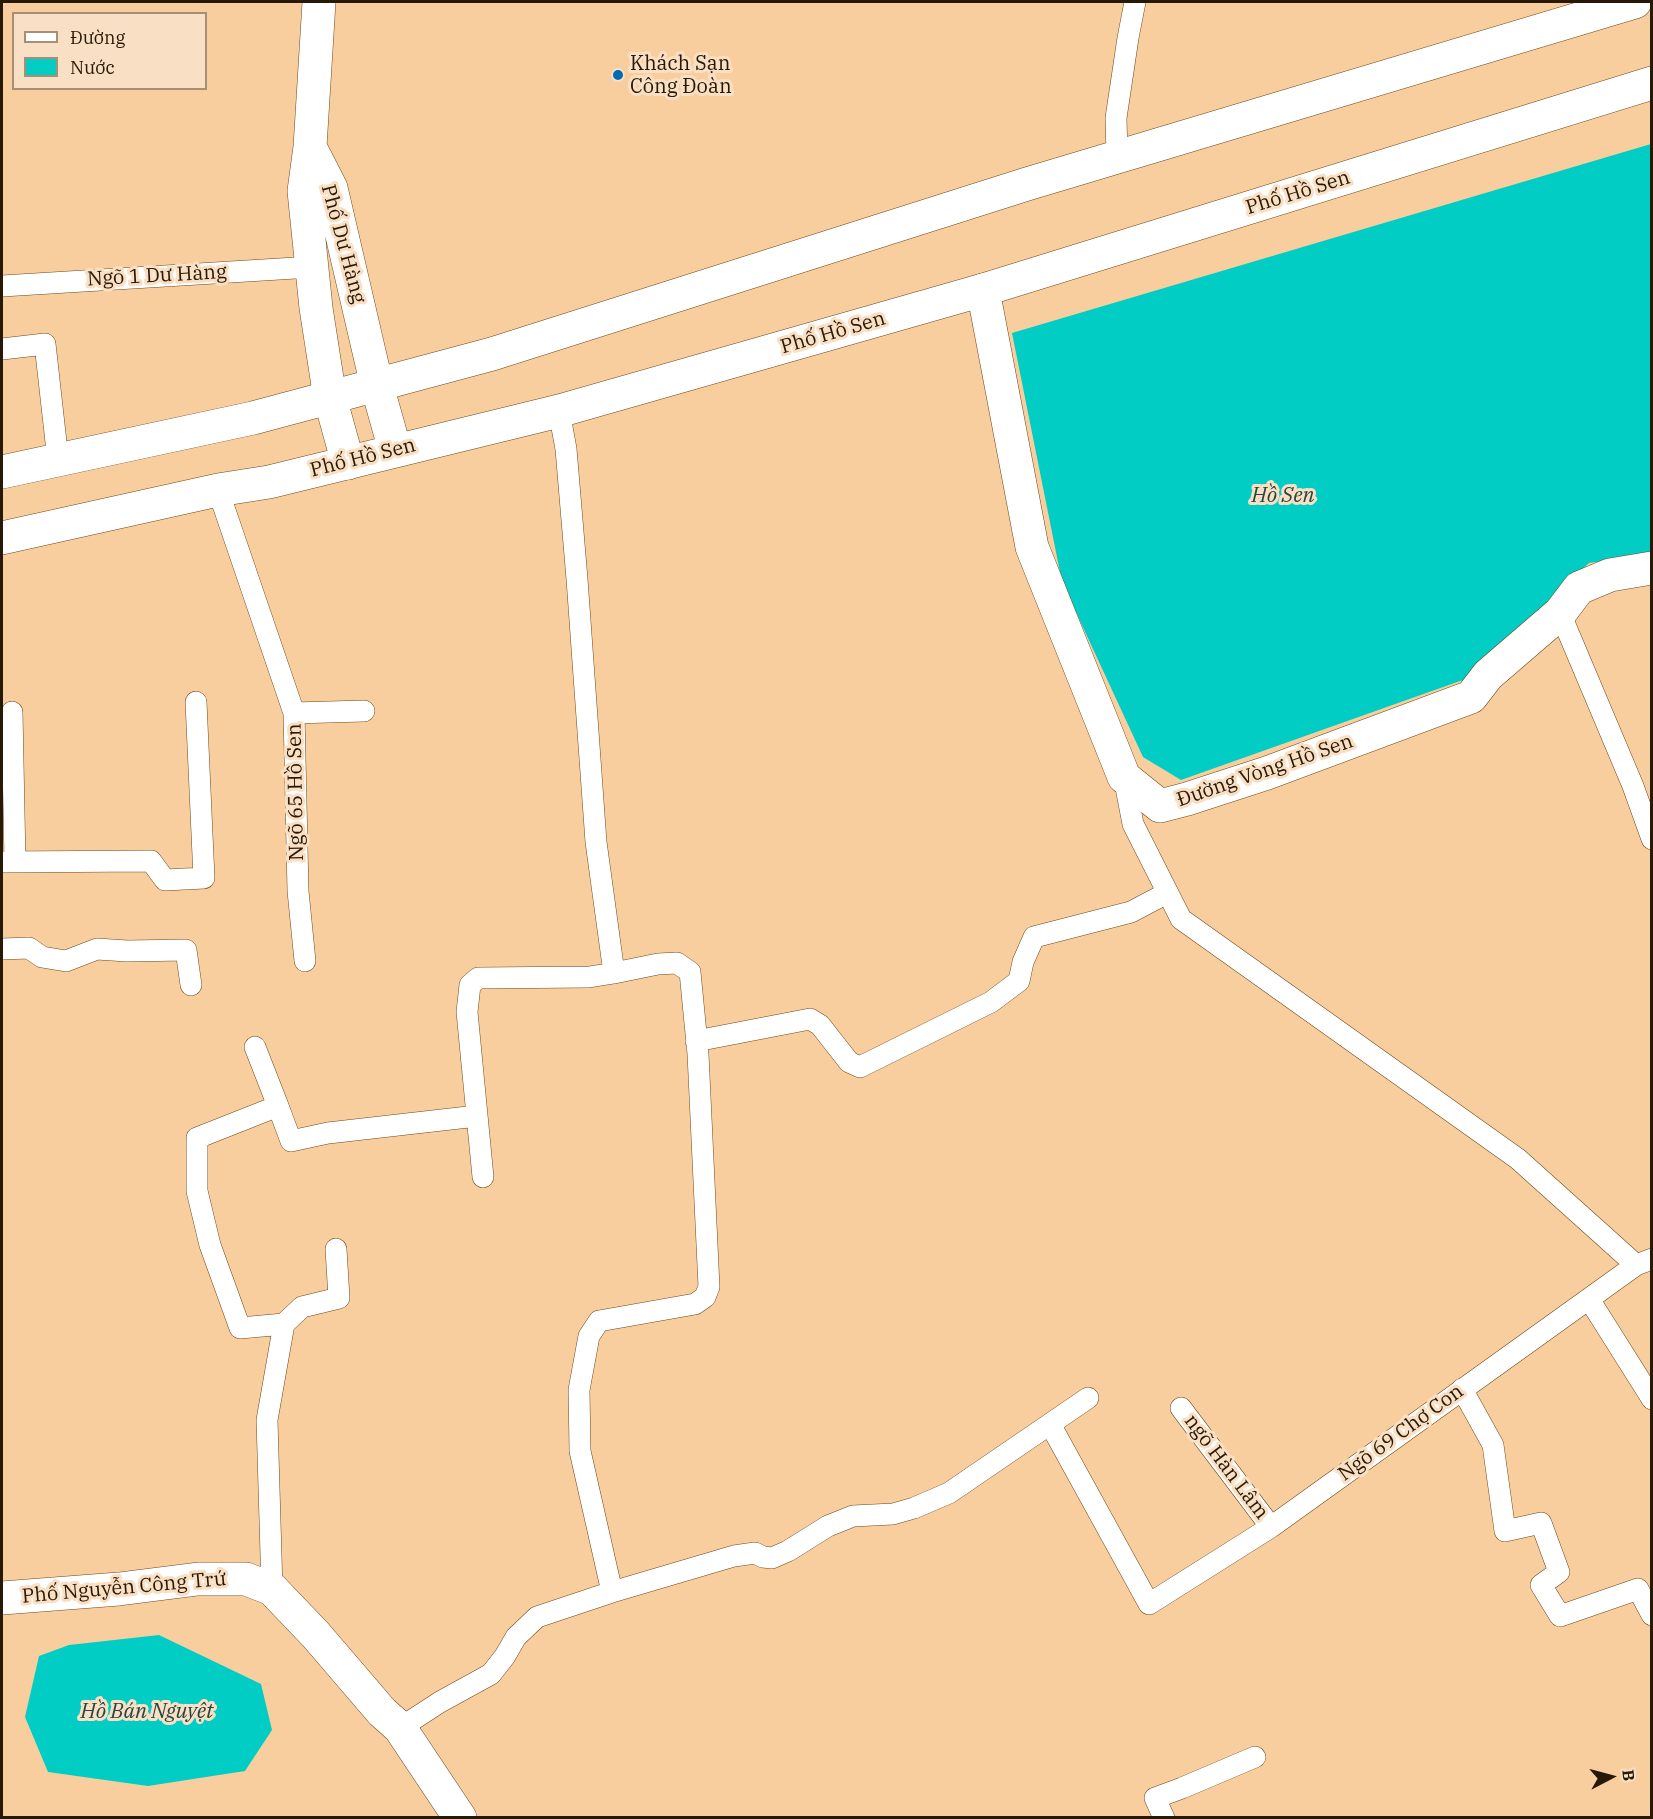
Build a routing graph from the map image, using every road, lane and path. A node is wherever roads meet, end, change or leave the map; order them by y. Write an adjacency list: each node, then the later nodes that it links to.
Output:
1 (320, 2): 5 (main road)
2 (1135, 2): 6 (lane)
3 (1635, 2): 6 (main road)
4 (1652, 83): 9 (main road, Phố Hồ Sen)
5 (310, 147): 7 (main road); 11 (main road, Phố Dư Hàng)
6 (1117, 156): 11 (main road)
7 (312, 267): 8 (lane, Ngõ 1 Dư Hàng); 12 (main road)
8 (2, 286)
9 (983, 290): 13 (main road, Phố Hồ Sen); 26 (main road, Đường Vòng Hồ Sen)
10 (2, 349): 15 (lane)
11 (377, 386): 12 (main road); 14 (main road, Phố Dư Hàng)
12 (330, 398): 15 (main road); 16 (main road)
13 (559, 411): 14 (main road, Phố Hồ Sen); 33 (lane)
14 (395, 450): 16 (main road, Phố Hồ Sen)
15 (58, 460): 17 (main road)
16 (348, 463): 18 (main road, Phố Hồ Sen)
17 (2, 472)
18 (218, 490): 19 (main road, Phố Hồ Sen); 25 (lane, Ngõ 65 Hồ Sen)
19 (2, 538)
20 (1652, 568): 21 (main road, Đường Vòng Hồ Sen)
21 (1560, 613): 26 (main road, Đường Vòng Hồ Sen); 27 (lane)
22 (196, 702): 29 (lane)
23 (364, 711): 25 (lane)
24 (12, 712): 29 (lane)
25 (294, 713): 32 (lane, Ngõ 65 Hồ Sen)
26 (1124, 777): 30 (lane)
27 (1642, 783): 28 (lane)
28 (1652, 839)
29 (8, 862)
30 (1167, 893): 35 (lane); 41 (lane)
31 (2, 949): 34 (lane)
32 (305, 961)
33 (614, 973): 35 (lane); 38 (lane)
34 (191, 986)
35 (696, 1041): 51 (lane)
36 (255, 1047): 37 (lane)
37 (278, 1106): 38 (lane); 43 (lane)
38 (477, 1116): 39 (lane)
39 (483, 1177)
40 (336, 1249): 43 (lane)
41 (1644, 1262): 42 (lane, Ngõ 69 Chợ Con)
42 (1589, 1299): 44 (lane, Ngõ 69 Chợ Con); 46 (lane)
43 (284, 1324): 50 (lane)
44 (1462, 1389): 49 (lane, Ngõ 69 Chợ Con); 53 (lane)
45 (1088, 1398): 48 (lane)
46 (1652, 1399)
47 (1181, 1408): 49 (lane, ngõ Hàn Lâm)
48 (1050, 1424): 49 (lane, Ngõ 69 Chợ Con); 51 (lane)
49 (1271, 1527)
50 (272, 1589): 52 (main road, Phố Nguyễn Công Trứ); 54 (main road, Phố Nguyễn Công Trứ)
51 (612, 1592): 54 (lane)
52 (2, 1598)
53 (1652, 1615)
54 (400, 1728): 56 (main road, Phố Nguyễn Công Trứ)
55 (1255, 1757): 57 (lane)
56 (460, 1818)
57 (1164, 1818)

